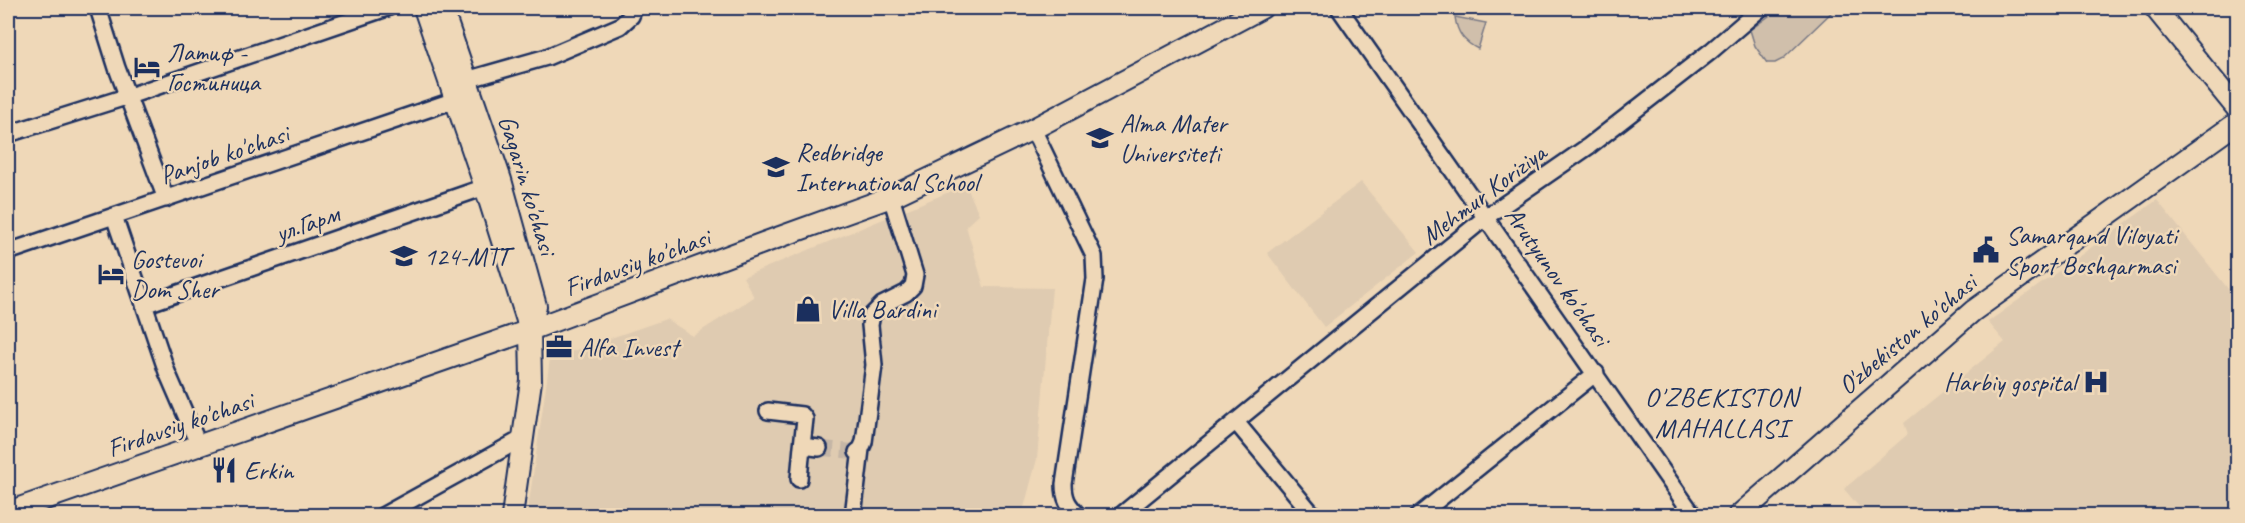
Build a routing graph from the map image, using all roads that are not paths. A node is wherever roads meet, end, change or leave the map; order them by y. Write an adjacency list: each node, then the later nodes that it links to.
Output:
1 (98, 8): 11 (street)
2 (387, 8): 11 (street)
3 (424, 8): 12 (main road, Gagarin ko'chasi)
4 (442, 8): 10 (main road, Gagarin ko'chasi)
5 (634, 8): 10 (street)
6 (1262, 8): 15 (main road, Firdavsiy ko'chasi)
7 (1339, 8): 21 (street, Arutyunov ko'chasi)
8 (1761, 8): 21 (street, Mehmur Koriziya)
9 (2155, 8): 13 (main road)
10 (466, 80): 24 (main road, Gagarin ko'chasi)
11 (129, 96): 16 (street); 19 (street)
12 (455, 100): 17 (main road, Gagarin ko'chasi); 19 (street, Panjob ko'chasi)
13 (2238, 110)
14 (2238, 122): 42 (main road, O'zbekiston ko'chasi)
15 (1033, 129): 18 (main road, Firdavsiy ko'chasi); 37 (street)
16 (8, 134)
17 (485, 187): 23 (street, ул.Гарм); 24 (main road, Gagarin ko'chasi)
18 (891, 197): 24 (main road, Firdavsiy ko'chasi); 36 (street)
19 (166, 199): 20 (street, Panjob ko'chasi)
20 (114, 216): 22 (street, Panjob ko'chasi); 23 (street)
21 (1486, 217): 25 (street, Arutyunov ko'chasi); 27 (street, Mehmur Koriziya)
22 (8, 252)
23 (144, 304): 29 (street)
24 (530, 330): 28 (main road); 29 (main road, Firdavsiy ko'chasi)
25 (1596, 373): 40 (street); 41 (street, Arutyunov ko'chasi)
26 (768, 411): 30 (street)
27 (1236, 422): 38 (street, Mehmur Koriziya); 39 (street)
28 (523, 438): 34 (street); 35 (main road)
29 (199, 446): 33 (main road, Firdavsiy ko'chasi)
30 (802, 446): 31 (street); 32 (street)
31 (819, 448)
32 (799, 479)
33 (12, 513)
34 (382, 516)
35 (512, 516)
36 (853, 516)
37 (1079, 516)
38 (1120, 516)
39 (1314, 516)
40 (1418, 516)
41 (1694, 516)
42 (1737, 516)

